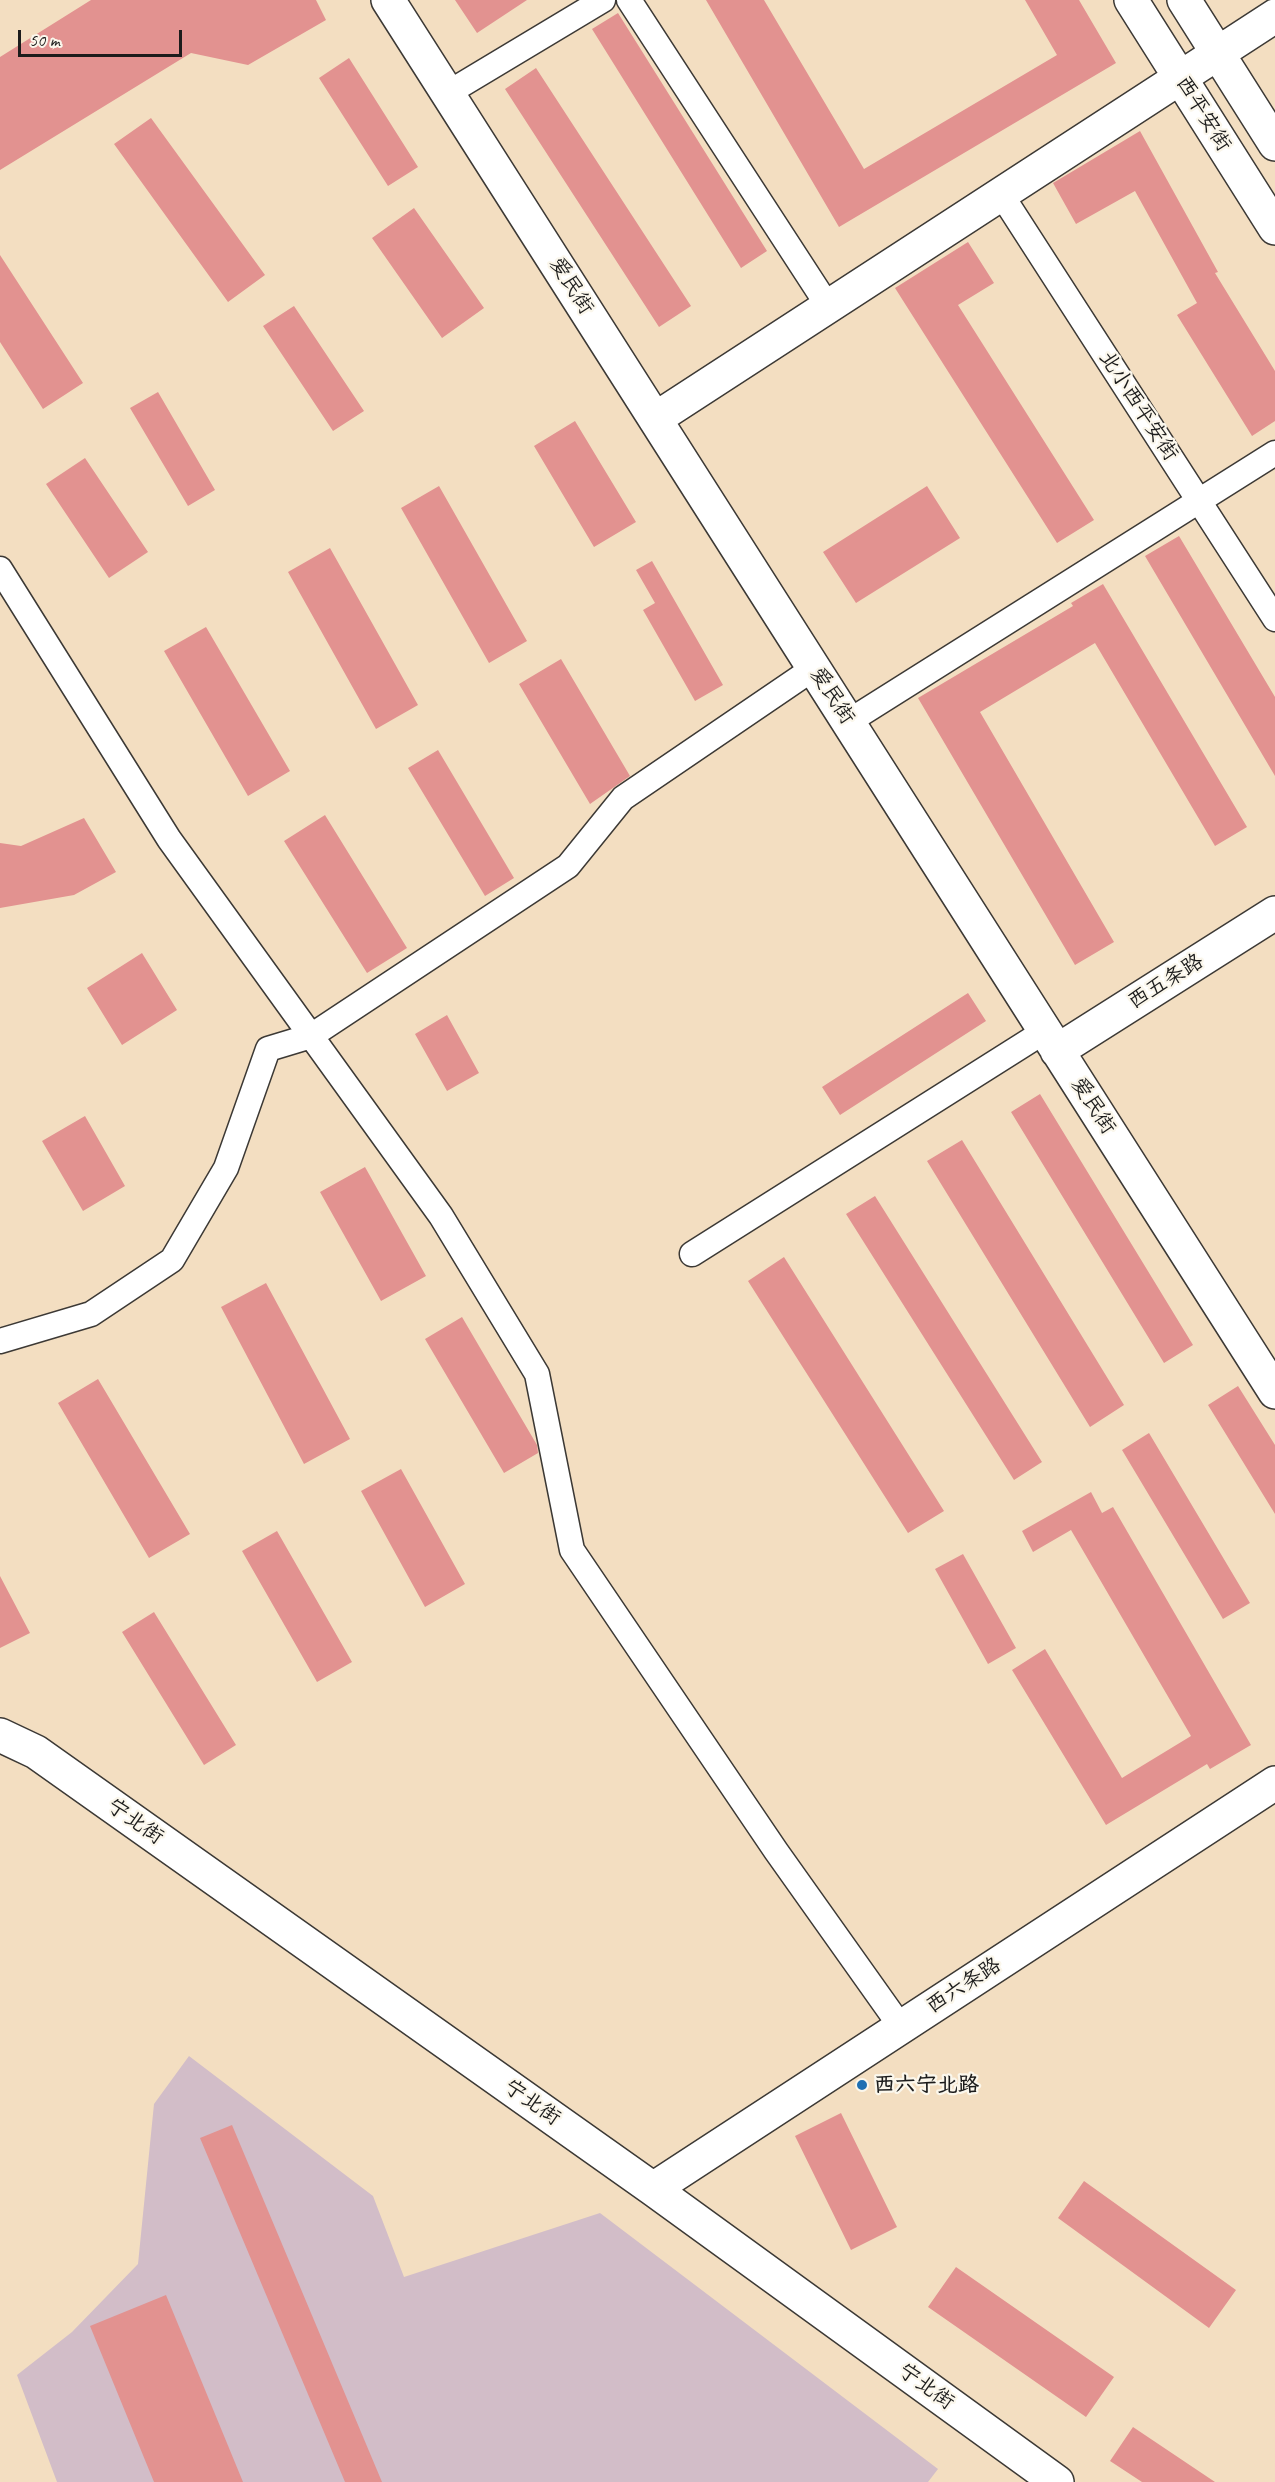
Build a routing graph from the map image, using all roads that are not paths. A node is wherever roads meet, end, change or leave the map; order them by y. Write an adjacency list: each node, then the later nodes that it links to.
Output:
1 (388, 0): 9 (street, 爱民街)
2 (603, 0): 9 (street)
3 (629, 0): 13 (street)
4 (1131, 0): 8 (street, 西平安街)
5 (1184, 0): 7 (street)
6 (1275, 16): 7 (street)
7 (1217, 53): 8 (street); 10 (street)
8 (1180, 78): 11 (street); 12 (street, 西平安街)
9 (448, 93): 14 (street, 爱民街)
10 (1275, 144)
11 (1001, 194): 13 (street); 16 (street, 北小西平安街)
12 (1275, 228)
13 (828, 306): 14 (street)
14 (655, 418): 19 (street, 爱民街)
15 (1275, 453): 16 (street)
16 (1199, 501): 18 (street, 北小西平安街); 20 (street)
17 (0, 569): 22 (street)
18 (1275, 619)
19 (813, 668): 20 (street, 爱民街); 22 (street)
20 (848, 722): 23 (street, 爱民街)
21 (1275, 912): 23 (street, 西五条路)
22 (311, 1036): 25 (street); 29 (street)
23 (1051, 1041): 24 (street); 26 (street, 爱民街)
24 (692, 1254)
25 (0, 1341)
26 (1275, 1392)
27 (0, 1735): 30 (street, 宁北街)
28 (1275, 1784): 29 (street, 西六条路)
29 (901, 2027): 30 (street, 西六条路)
30 (653, 2189): 31 (street, 宁北街)
31 (1057, 2482)

